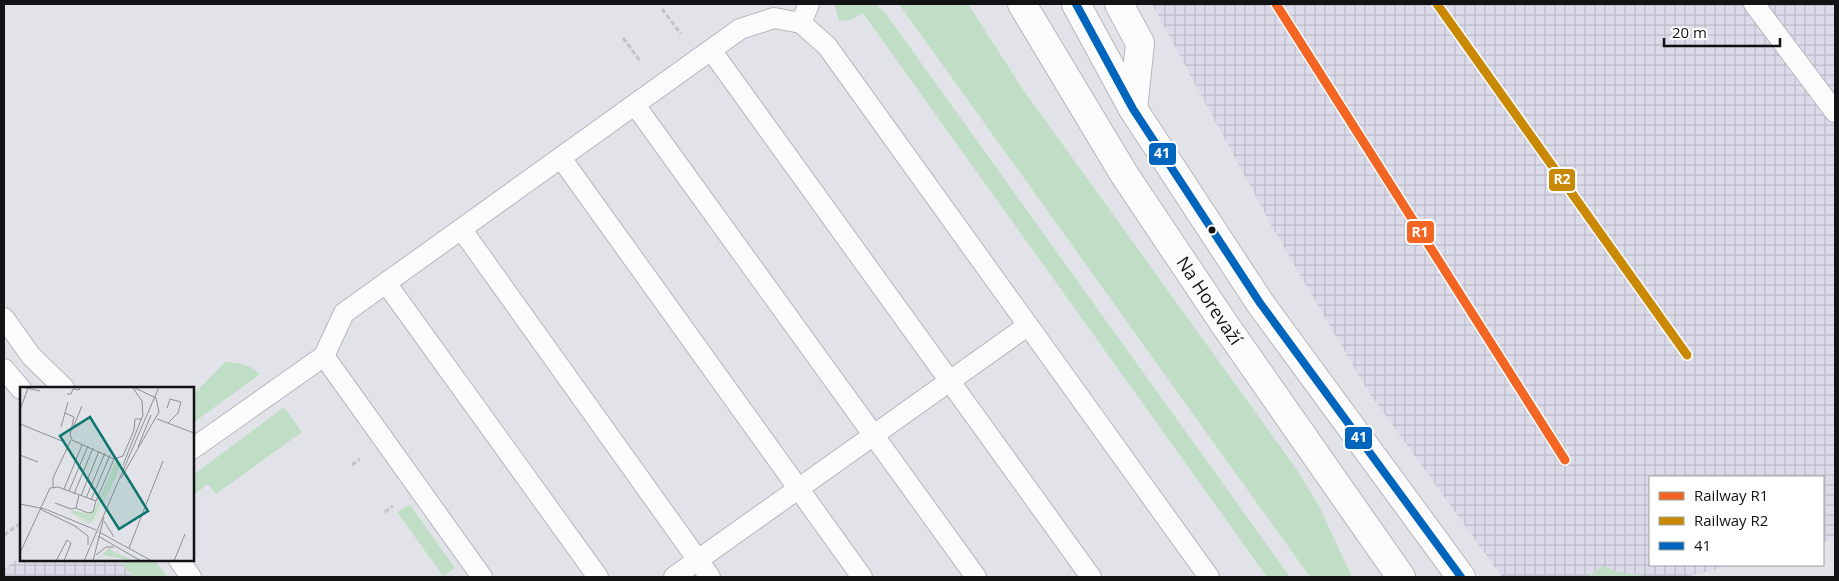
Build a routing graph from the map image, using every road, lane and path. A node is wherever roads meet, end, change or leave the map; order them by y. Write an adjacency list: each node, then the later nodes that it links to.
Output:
1 (809, 4): 6 (lane)
2 (1076, 4): 9 (main road)
3 (1119, 4): 9 (main road)
4 (1754, 4): 10 (lane)
5 (1023, 8): 37 (main road, Na Horevaží)
6 (801, 23): 7 (lane); 15 (lane)
7 (711, 50): 8 (lane); 18 (lane)
8 (635, 105): 11 (lane); 21 (lane)
9 (1134, 110): 38 (main road)
10 (1835, 112)
11 (560, 158): 12 (lane); 23 (lane)
12 (462, 230): 13 (lane); 27 (lane)
13 (386, 284): 16 (lane); 30 (lane)
14 (4, 318): 20 (lane)
15 (1027, 326): 18 (lane); 36 (lane)
16 (324, 356): 22 (lane); 29 (lane)
17 (4, 369): 19 (lane)
18 (950, 383): 21 (lane); 35 (lane)
19 (20, 387)
20 (63, 387)
21 (874, 436): 23 (lane); 34 (lane)
22 (194, 448)
23 (799, 490): 27 (lane); 33 (lane)
24 (20, 524): 25 (path)
25 (4, 534)
26 (180, 561): 28 (lane)
27 (698, 561): 31 (lane); 32 (lane)
28 (191, 577)
29 (482, 577)
30 (598, 577)
31 (674, 577)
32 (710, 577)
33 (862, 577)
34 (976, 577)
35 (1090, 577)
36 (1209, 577)
37 (1401, 577)
38 (1461, 577)

